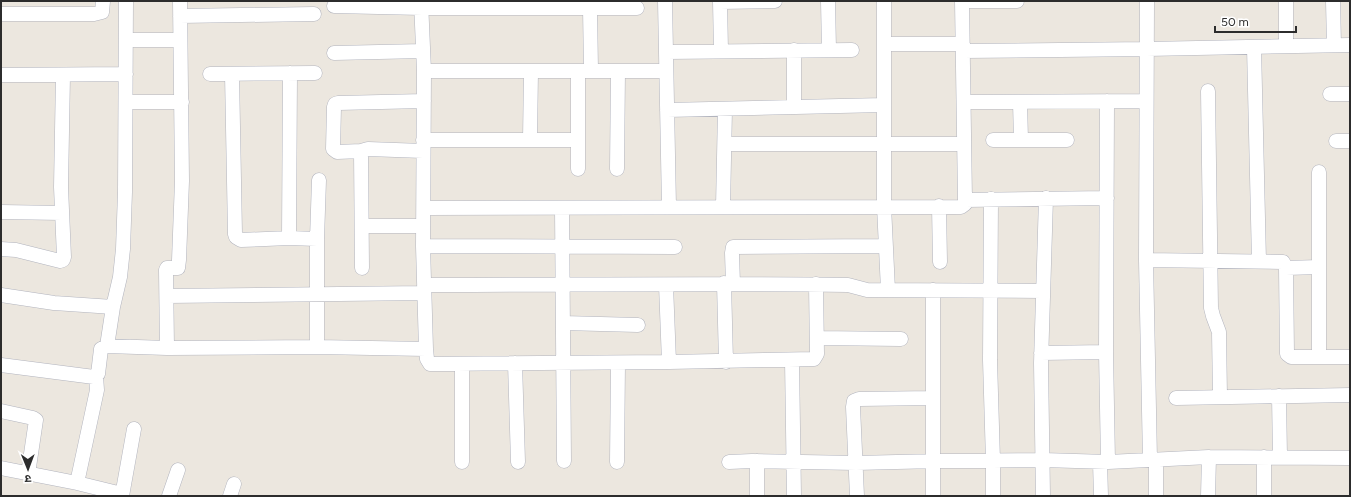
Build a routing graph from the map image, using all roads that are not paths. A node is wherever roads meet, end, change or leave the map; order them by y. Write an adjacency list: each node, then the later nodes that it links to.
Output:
1 (103, 1): 19 (street)
2 (126, 1): 22 (street)
3 (180, 1): 21 (street)
4 (666, 1): 36 (street)
5 (720, 1): 6 (street); 35 (street)
6 (775, 1)
7 (828, 1): 32 (street)
8 (884, 1): 24 (street)
9 (962, 1): 10 (street); 29 (street)
10 (1017, 1)
11 (1147, 1): 30 (street)
12 (1286, 1): 27 (street)
13 (1333, 1): 25 (street)
14 (422, 4): 15 (street); 16 (street); 34 (street)
15 (566, 4): 17 (street)
16 (334, 6)
17 (590, 8): 18 (street); 38 (street)
18 (637, 8)
19 (1, 14)
20 (314, 14): 21 (street)
21 (180, 16): 23 (street)
22 (126, 40): 23 (street); 45 (street)
23 (180, 40): 57 (street)
24 (884, 44): 29 (street); 60 (street)
25 (1334, 45): 26 (street); 27 (street)
26 (1350, 45)
27 (1286, 46): 28 (street)
28 (1254, 47): 30 (street); 103 (street)
29 (963, 48): 30 (street); 58 (street)
30 (1147, 49): 55 (street)
31 (794, 50): 32 (street); 35 (street); 61 (street)
32 (829, 50): 33 (street)
33 (852, 50)
34 (423, 51): 37 (street); 40 (street)
35 (721, 51): 36 (street)
36 (666, 52): 42 (street)
37 (334, 53)
38 (584, 70): 39 (street); 41 (street); 65 (street)
39 (618, 70): 42 (street); 77 (street)
40 (424, 71): 41 (street); 53 (street)
41 (531, 71): 64 (street)
42 (666, 71): 63 (street)
43 (290, 73): 44 (street); 47 (street); 94 (street)
44 (315, 73)
45 (126, 74): 49 (street); 56 (street)
46 (210, 74): 47 (street)
47 (232, 74): 94 (street)
48 (1, 75): 49 (street)
49 (63, 75): 91 (street)
50 (1208, 91): 102 (street)
51 (1330, 94): 52 (street)
52 (1350, 94)
53 (424, 100): 74 (street); 75 (street)
54 (1107, 101): 55 (street); 59 (street); 81 (street)
55 (1146, 101): 101 (street)
56 (126, 102): 57 (street); 120 (street)
57 (182, 102): 119 (street)
58 (964, 102): 59 (street); 73 (street)
59 (1020, 102): 67 (street)
60 (884, 105): 61 (street); 72 (street)
61 (794, 107): 62 (street)
62 (725, 108): 63 (street); 71 (street)
63 (667, 110): 86 (street)
64 (530, 140): 65 (street); 74 (street)
65 (578, 140): 76 (street)
66 (993, 140): 67 (street)
67 (1020, 140): 68 (street)
68 (1067, 140)
69 (1336, 141): 70 (street)
70 (1350, 141)
71 (725, 144): 72 (street); 87 (street)
72 (885, 144): 73 (street); 84 (street)
73 (964, 144): 83 (street)
74 (423, 146): 75 (street); 88 (street)
75 (361, 152): 92 (street)
76 (578, 169)
77 (617, 169)
78 (1318, 172): 105 (street)
79 (319, 180): 95 (street)
80 (1046, 198): 81 (street); 82 (street); 116 (street)
81 (1107, 198): 130 (street)
82 (991, 199): 83 (street); 115 (street)
83 (965, 200): 85 (street)
84 (884, 206): 85 (street); 87 (street); 97 (street)
85 (939, 206): 104 (street)
86 (669, 207): 87 (street); 89 (street)
87 (723, 207)
88 (424, 208): 89 (street); 93 (street)
89 (562, 208): 99 (street)
90 (1, 212): 91 (street)
91 (62, 214): 100 (street)
92 (362, 226): 93 (street); 106 (street)
93 (423, 226): 96 (street)
94 (289, 238): 95 (street)
95 (317, 239): 117 (street)
96 (423, 246): 99 (street); 112 (street)
97 (886, 246): 108 (street); 113 (street)
98 (675, 247): 99 (street)
99 (563, 248): 110 (street)
100 (1, 249)
101 (1146, 260): 102 (street); 154 (street)
102 (1210, 261): 103 (street); 144 (street)
103 (1259, 261): 107 (street)
104 (940, 262)
105 (1319, 267): 107 (street); 131 (street)
106 (362, 268)
107 (1286, 268): 131 (street)
108 (728, 284): 109 (street); 111 (street); 135 (street)
109 (816, 284): 113 (street); 123 (street)
110 (563, 285): 111 (street); 112 (street); 121 (street)
111 (666, 285): 134 (street)
112 (424, 289): 117 (street); 128 (street)
113 (888, 290): 114 (street)
114 (933, 290): 115 (street); 145 (street)
115 (990, 290): 116 (street); 158 (street)
116 (1043, 291): 129 (street)
117 (316, 294): 119 (street); 126 (street)
118 (1, 296): 120 (street)
119 (167, 296): 127 (street)
120 (113, 307): 125 (street)
121 (563, 323): 122 (street); 137 (street)
122 (638, 324)
123 (817, 338): 124 (street); 133 (street)
124 (901, 339)
125 (107, 346): 127 (street); 141 (street)
126 (317, 347): 127 (street); 128 (street)
127 (166, 348)
128 (426, 349): 139 (street)
129 (1041, 352): 130 (street); 153 (street)
130 (1106, 352): 164 (street)
131 (1319, 357): 132 (street)
132 (1350, 357)
133 (792, 360): 135 (street); 163 (street)
134 (669, 362): 135 (street); 138 (street)
135 (726, 362)
136 (515, 363): 137 (street); 139 (street); 160 (street)
137 (563, 363): 138 (street); 155 (street)
138 (618, 363): 161 (street)
139 (462, 364): 159 (street)
140 (1, 365): 141 (street)
141 (96, 376): 169 (street)
142 (1350, 395): 143 (street)
143 (1279, 396): 144 (street); 150 (street)
144 (1220, 397): 146 (street)
145 (933, 398): 157 (street); 165 (street)
146 (1176, 398)
147 (1, 411): 168 (street)
148 (134, 429): 170 (street)
149 (1264, 457): 150 (street); 151 (street); 181 (street)
150 (1280, 457): 152 (street)
151 (1209, 458): 154 (street); 180 (street)
152 (1350, 458)
153 (1043, 460): 158 (street); 164 (street); 177 (street)
154 (1153, 460): 164 (street); 179 (street)
155 (564, 461)
156 (757, 461): 162 (street); 163 (street); 172 (street)
157 (933, 461): 158 (street); 165 (street); 175 (street)
158 (993, 461): 176 (street)
159 (462, 462)
160 (518, 462)
161 (617, 462)
162 (728, 462)
163 (794, 462): 165 (street); 173 (street)
164 (1104, 462): 178 (street)
165 (856, 463): 174 (street)
166 (1, 468): 168 (street)
167 (178, 470): 171 (street)
168 (28, 474): 169 (street)
169 (77, 483): 170 (street)
170 (122, 495)
171 (169, 496)
172 (757, 496)
173 (794, 496)
174 (857, 496)
175 (934, 496)
176 (993, 496)
177 (1043, 496)
178 (1101, 496)
179 (1156, 496)
180 (1208, 496)
181 (1264, 496)

